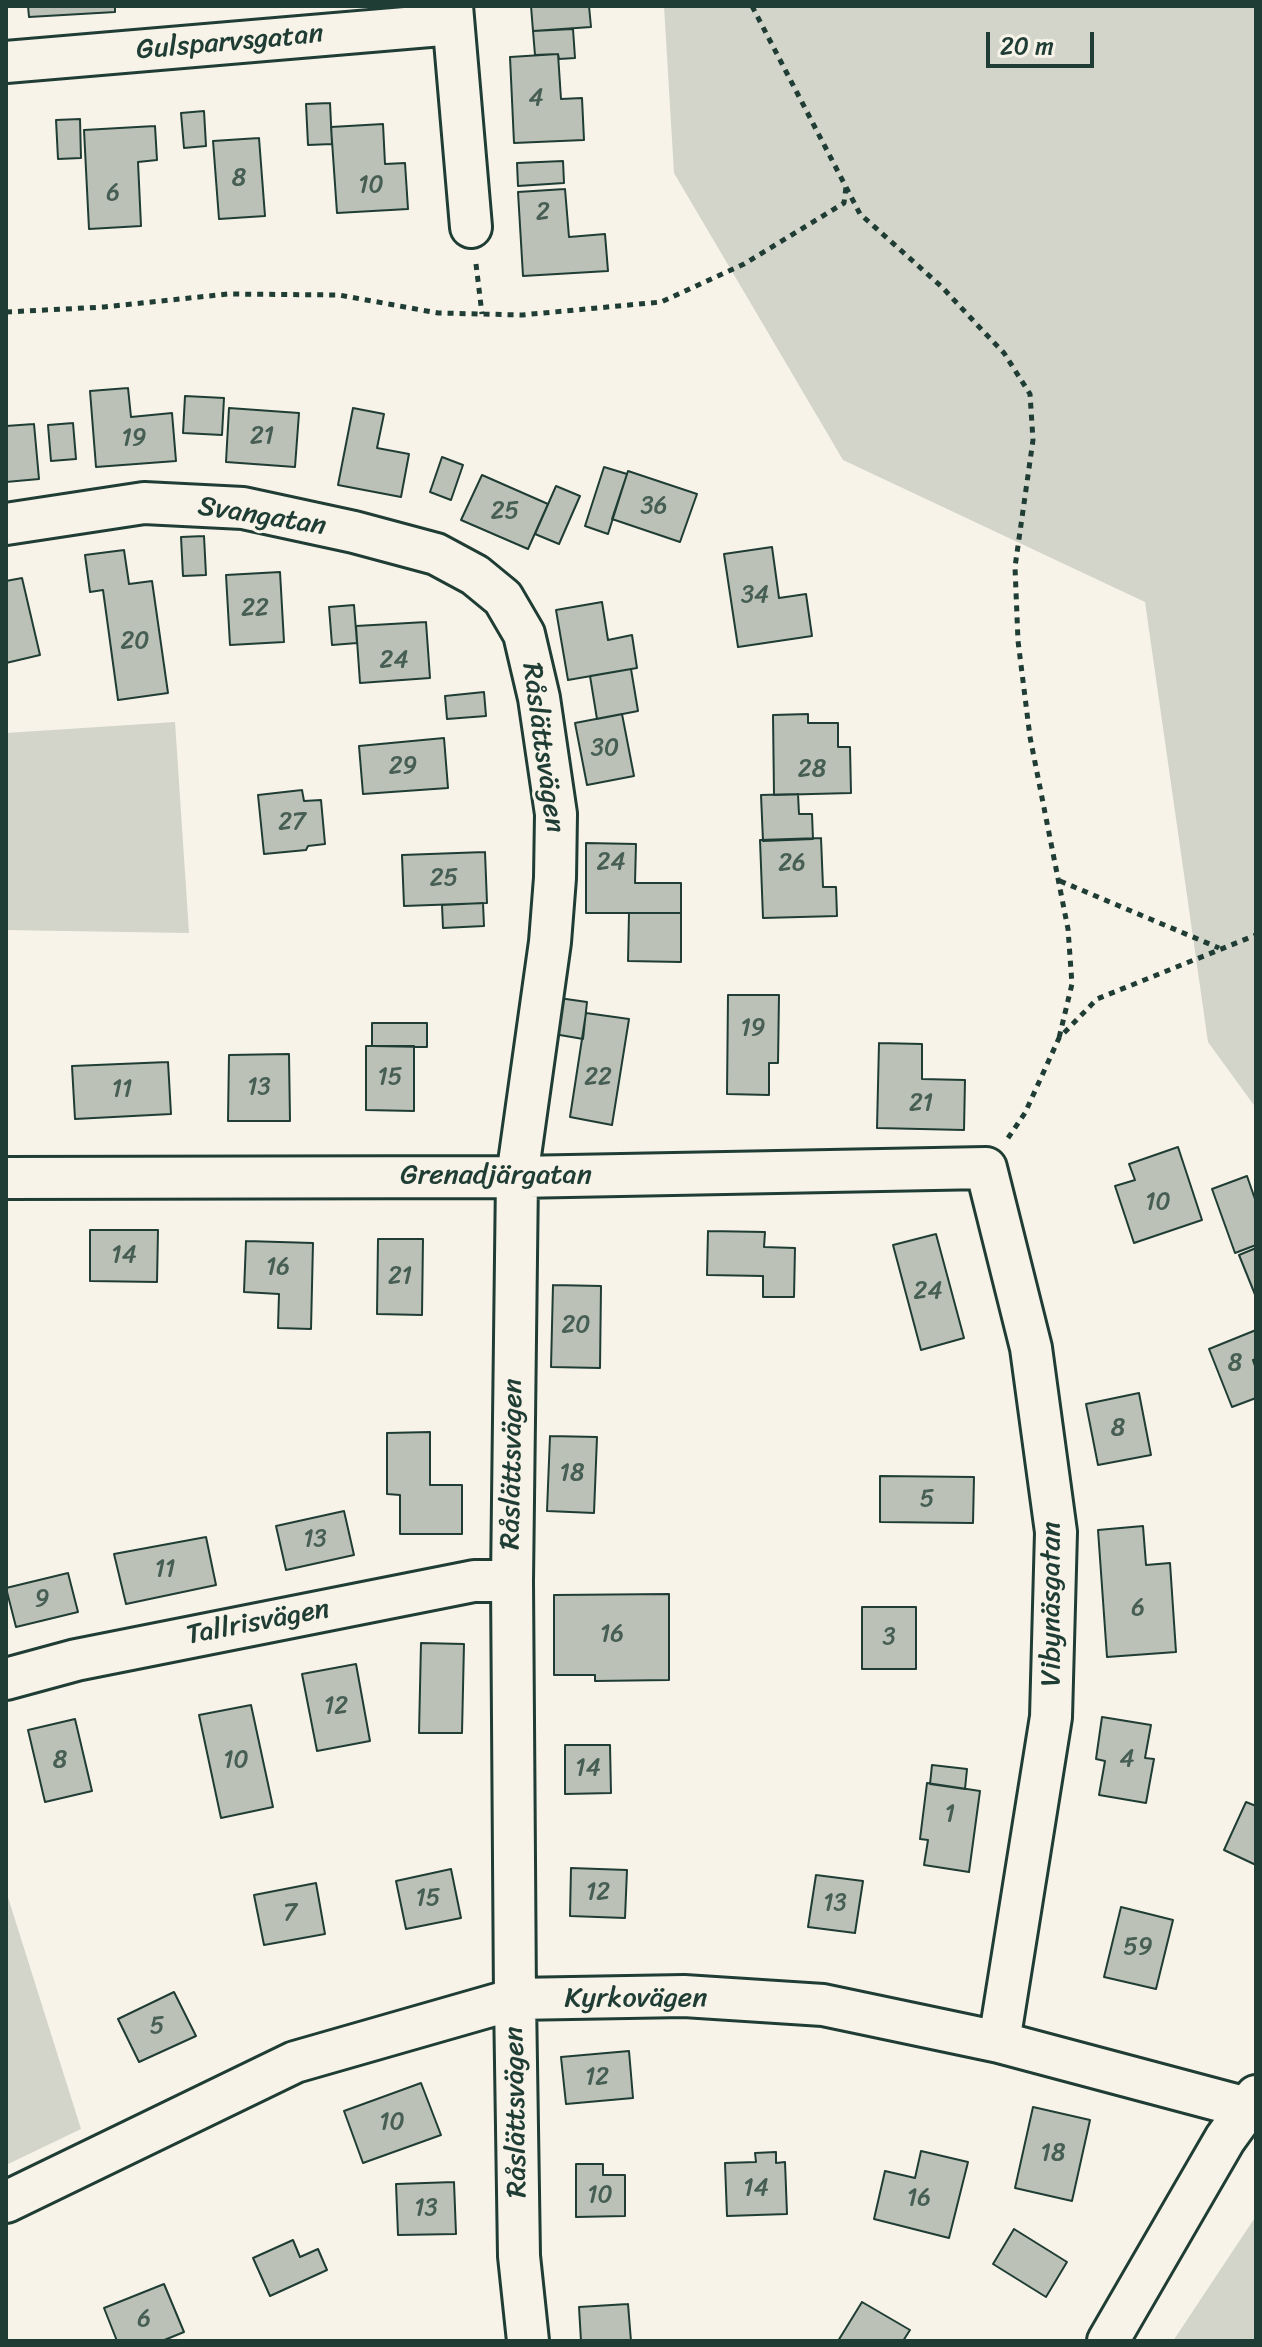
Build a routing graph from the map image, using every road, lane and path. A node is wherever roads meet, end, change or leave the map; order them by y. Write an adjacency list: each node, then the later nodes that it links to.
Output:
1 (752, 6): 4 (path)
2 (453, 15): 3 (street, Gulsparvsgatan); 5 (street)
3 (6, 62)
4 (846, 186): 7 (path); 10 (path)
5 (471, 227): 7 (path)
6 (6, 312): 7 (path)
7 (482, 314)
8 (6, 524): 9 (street, Svangatan)
9 (503, 598): 15 (street, Råslättsvägen)
10 (1060, 881): 12 (path); 13 (path)
11 (1256, 935): 12 (path)
12 (1220, 949): 13 (path)
13 (1059, 1038): 14 (path)
14 (986, 1168): 15 (street, Grenadjärgatan); 20 (street, Vibynäsgatan)
15 (517, 1177): 16 (street, Grenadjärgatan); 17 (street, Råslättsvägen)
16 (6, 1178)
17 (512, 1581): 18 (street, Tallrisvägen); 19 (street, Råslättsvägen)
18 (6, 1679)
19 (515, 1999): 20 (street, Kyrkovägen); 22 (street, Kyrkovägen); 23 (street, Råslättsvägen)
20 (999, 2042): 21 (street, Kyrkovägen)
21 (1251, 2102): 24 (street)
22 (6, 2202)
23 (528, 2341)
24 (1108, 2341)

